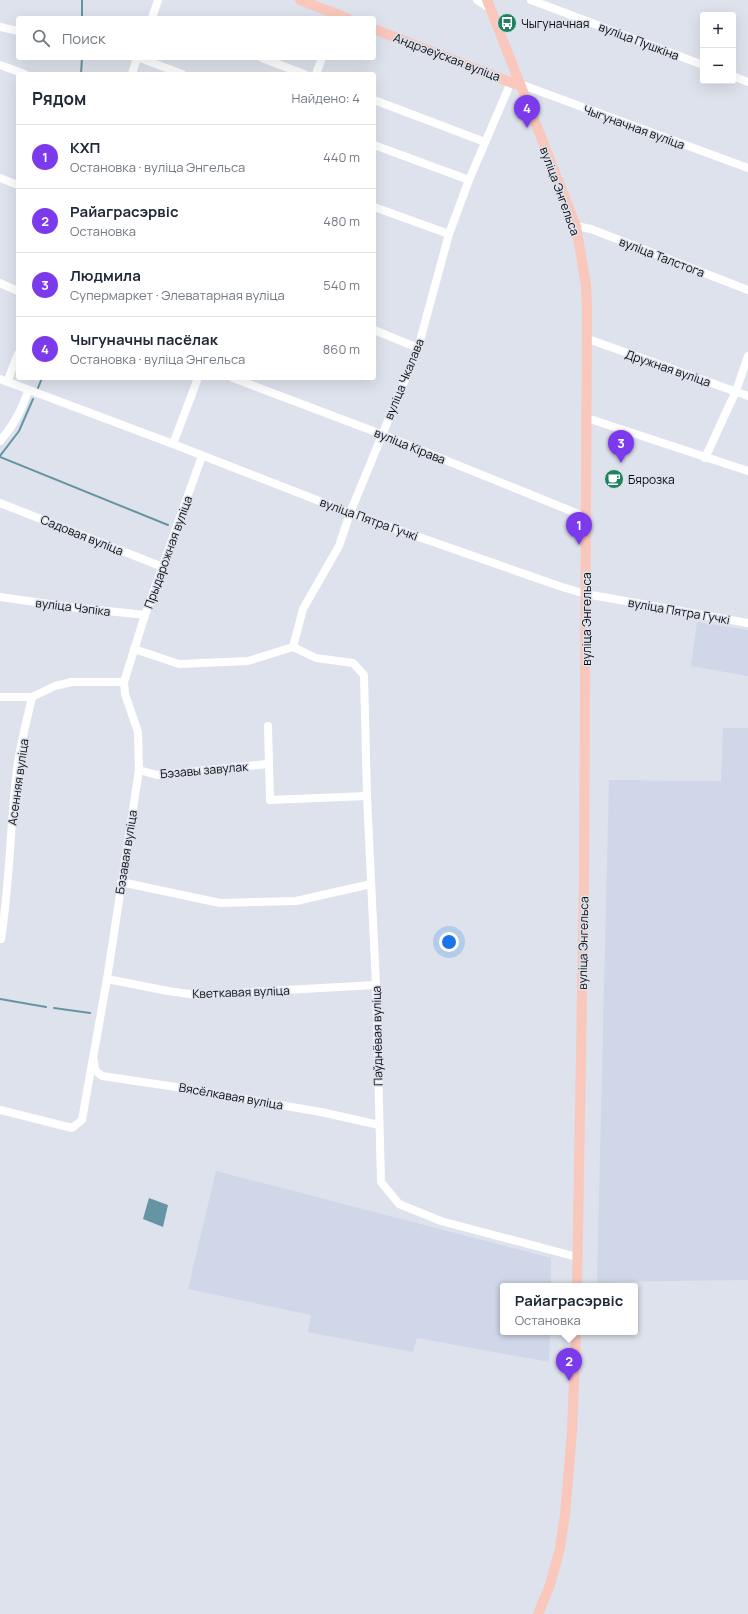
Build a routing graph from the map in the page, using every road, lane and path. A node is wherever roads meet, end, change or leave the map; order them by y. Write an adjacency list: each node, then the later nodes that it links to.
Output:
1 (158, 0): 6 (street)
2 (300, 0): 7 (main road)
3 (477, 0): 5 (street)
4 (531, 0): 15 (street, вуліца Пушкіна)
5 (488, 3): 24 (main road, вуліца Энгельса)
6 (154, 16)
7 (340, 16)
8 (0, 27): 10 (street)
9 (376, 30): 24 (main road, Андрэеўская вуліца)
10 (16, 31)
11 (138, 60): 18 (street)
12 (144, 60): 19 (street)
13 (267, 60): 20 (street)
14 (321, 60): 21 (street)
15 (700, 64)
16 (0, 65): 17 (street)
17 (19, 72)
18 (133, 72)
19 (177, 72)
20 (299, 72)
21 (317, 72)
22 (736, 77): 23 (street)
23 (748, 82)
24 (515, 83): 26 (street, вуліца Чкалава); 28 (street, Чыгуначная вуліца); 33 (main road, вуліца Энгельса)
25 (376, 101): 26 (street)
26 (485, 142): 30 (street, вуліца Чкалава)
27 (376, 146): 30 (street)
28 (748, 168)
29 (0, 178): 31 (street)
30 (469, 180): 34 (street, вуліца Чкалава)
31 (16, 184)
32 (376, 208): 34 (street)
33 (576, 226): 37 (street, вуліца Талстога); 39 (main road, вуліца Энгельса)
34 (449, 234): 40 (street, вуліца Чкалава)
35 (0, 283): 36 (street)
36 (16, 289)
37 (748, 290)
38 (376, 331): 40 (street)
39 (588, 339): 47 (street, Дружная вуліца); 49 (main road, вуліца Энгельса)
40 (418, 348): 50 (street, вуліца Чкалава)
41 (748, 356): 47 (street)
42 (16, 358): 45 (street)
43 (197, 380): 52 (street)
44 (238, 380): 50 (street, вуліца Кірава)
45 (3, 381): 46 (street, вуліца Пятра Гучкі)
46 (28, 390): 51 (street); 52 (street, вуліца Пятра Гучкі)
47 (736, 391): 48 (street, Дружная вуліца); 54 (street)
48 (748, 396)
49 (587, 418): 54 (street); 58 (main road, вуліца Энгельса)
50 (381, 434): 57 (street, вуліца Чкалава); 58 (street, вуліца Кірава)
51 (0, 442)
52 (173, 444): 53 (street, вуліца Пятра Гучкі)
53 (202, 456): 57 (street, вуліца Пятра Гучкі); 59 (street, Прыдарожная вуліца)
54 (705, 458): 55 (street)
55 (748, 471)
56 (0, 502): 59 (street, Садовая вуліца)
57 (350, 513): 60 (street, вуліца Пятра Гучкі); 64 (street, вуліца Чкалава)
58 (586, 517): 60 (main road, вуліца Энгельса)
59 (164, 567): 62 (street, Прыдарожная вуліца)
60 (586, 594): 63 (street, вуліца Пятра Гучкі); 81 (main road, вуліца Энгельса)
61 (0, 597): 62 (street, вуліца Чэпіка)
62 (145, 615): 65 (street, Прыдарожная вуліца)
63 (748, 623)
64 (293, 647): 65 (street); 72 (street, Паўднёвая вуліца)
65 (134, 649): 66 (street, Бэзавая вуліца)
66 (124, 682): 68 (street); 71 (street, Бэзавая вуліца)
67 (0, 696): 68 (street)
68 (32, 697): 75 (street, Асенняя вуліца)
69 (268, 726): 70 (street)
70 (268, 764): 71 (street, Бэзавы завулак); 72 (street)
71 (139, 770): 73 (street, Бэзавая вуліца)
72 (367, 796): 74 (street, Паўднёвая вуліца)
73 (122, 882): 74 (street); 76 (street, Бэзавая вуліца)
74 (371, 884): 77 (street, Паўднёвая вуліца)
75 (1, 939)
76 (107, 979): 77 (street, Кветкавая вуліца); 78 (street, Бэзавая вуліца)
77 (376, 985): 80 (street, Паўднёвая вуліца)
78 (94, 1058): 79 (street, Бэзавая вуліца); 80 (street, Вясёлкавая вуліца)
79 (0, 1110)
80 (379, 1125): 81 (street, Паўднёвая вуліца)
81 (577, 1256): 82 (main road, вуліца Энгельса)
82 (577, 1283)
83 (576, 1335): 84 (main road)
84 (538, 1614)

